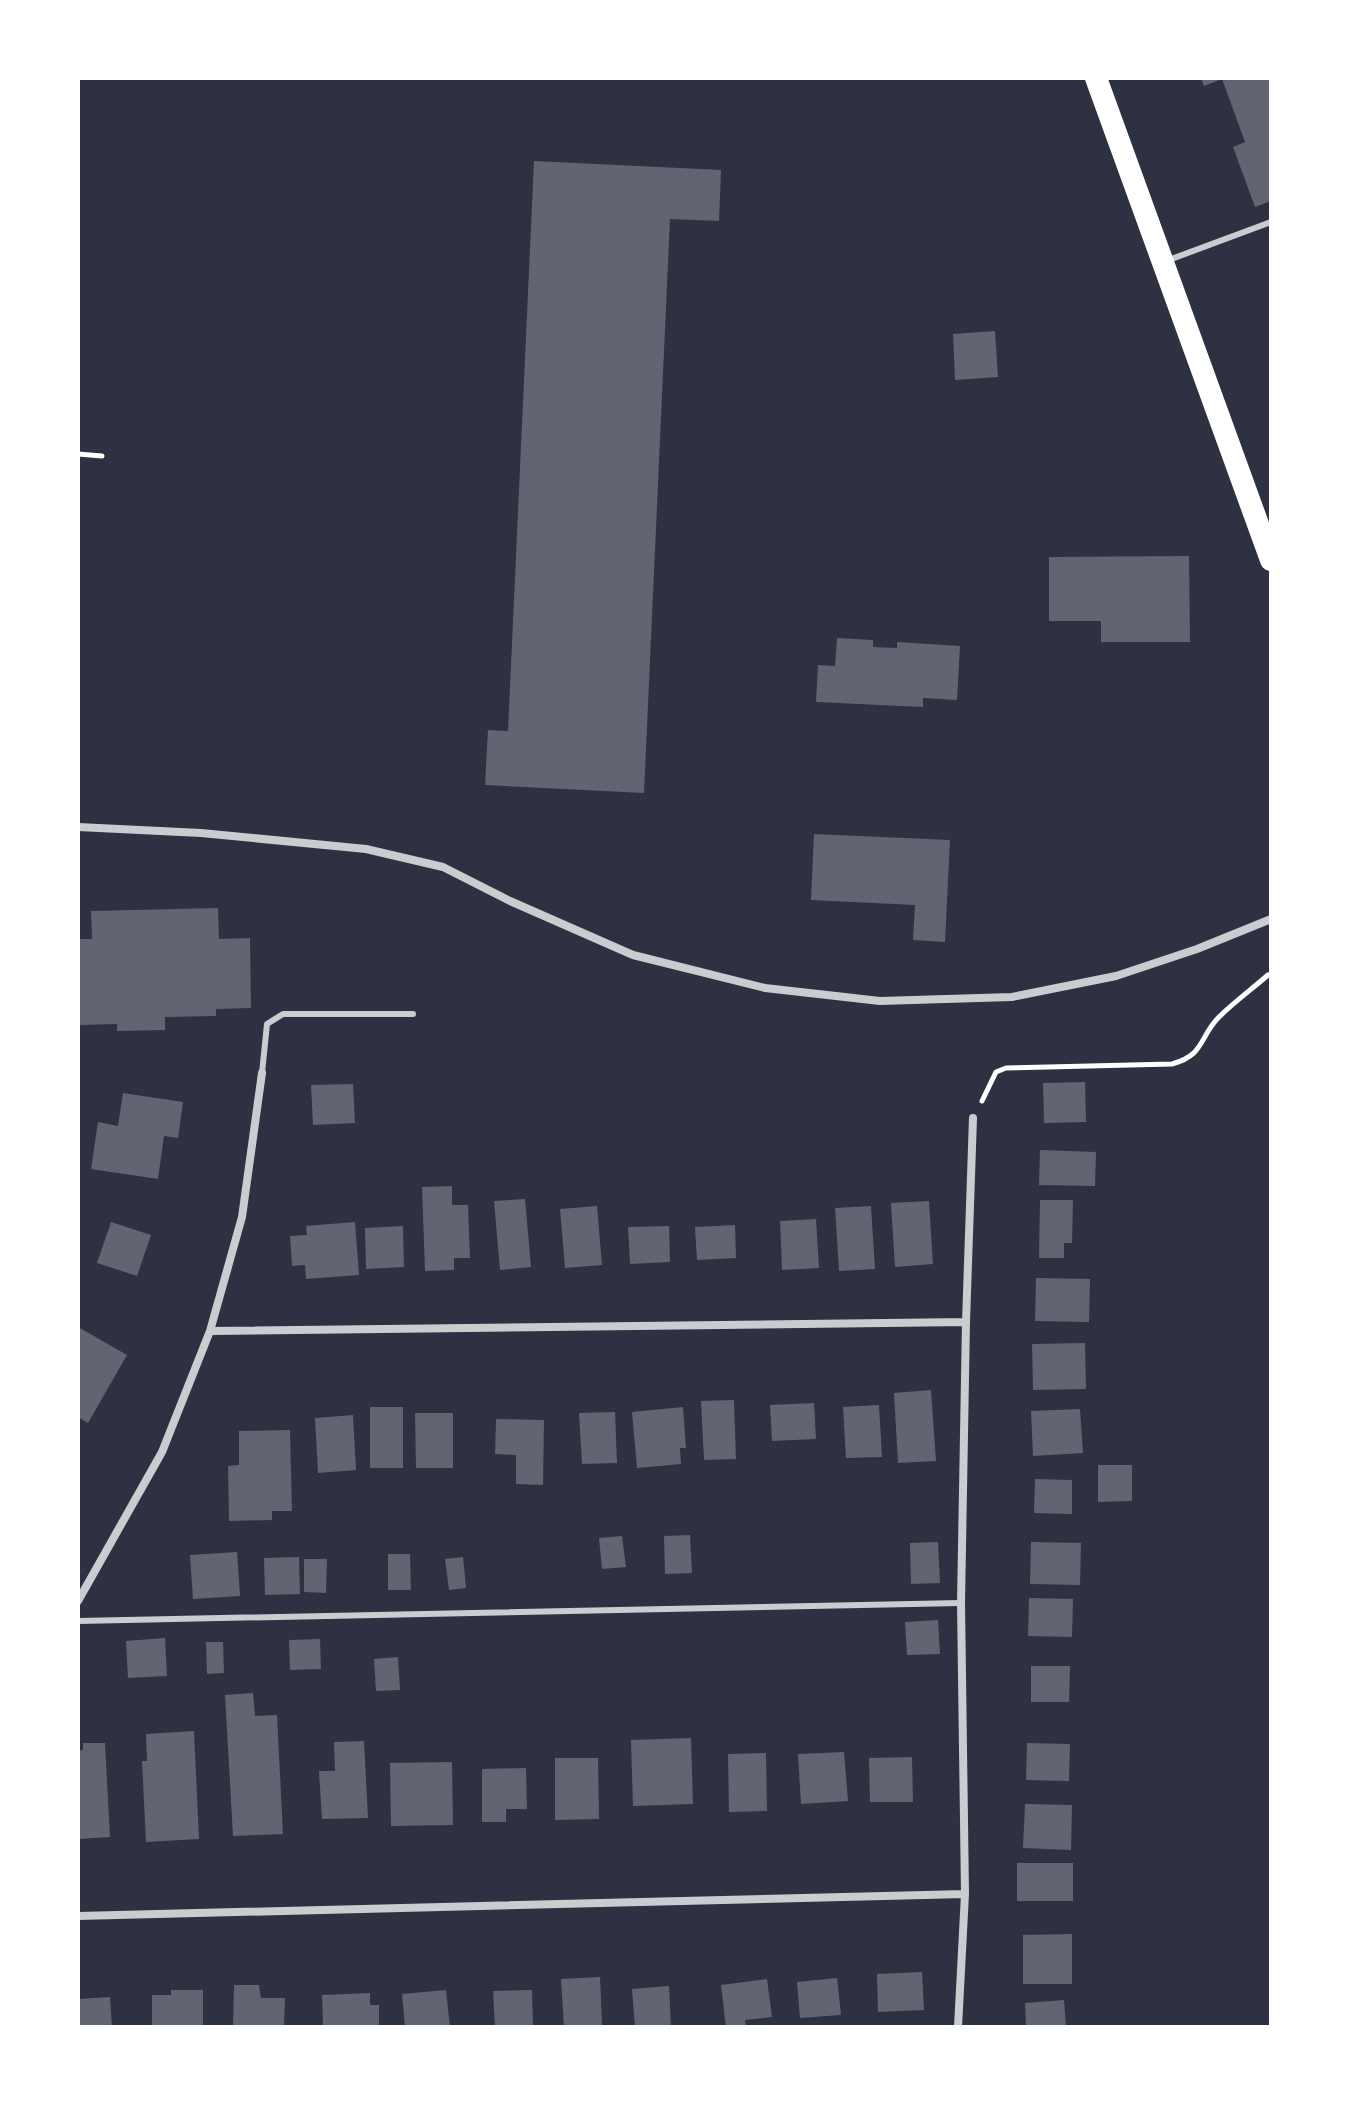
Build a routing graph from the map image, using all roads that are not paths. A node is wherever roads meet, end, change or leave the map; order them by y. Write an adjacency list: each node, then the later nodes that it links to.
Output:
1 (1096, 78): 3 (highway)
2 (1271, 222): 3 (lane)
3 (1163, 263): 4 (highway)
4 (1271, 560)
5 (78, 827): 6 (street)
6 (1271, 919)
7 (413, 1014): 8 (lane)
8 (262, 1073): 11 (street)
9 (973, 1118): 10 (street)
10 (966, 1322): 11 (street); 13 (street)
11 (210, 1331): 12 (street)
12 (78, 1601)
13 (961, 1603): 14 (lane); 15 (street)
14 (78, 1621)
15 (965, 1894): 16 (street); 17 (street)
16 (78, 1916)
17 (958, 2027)

